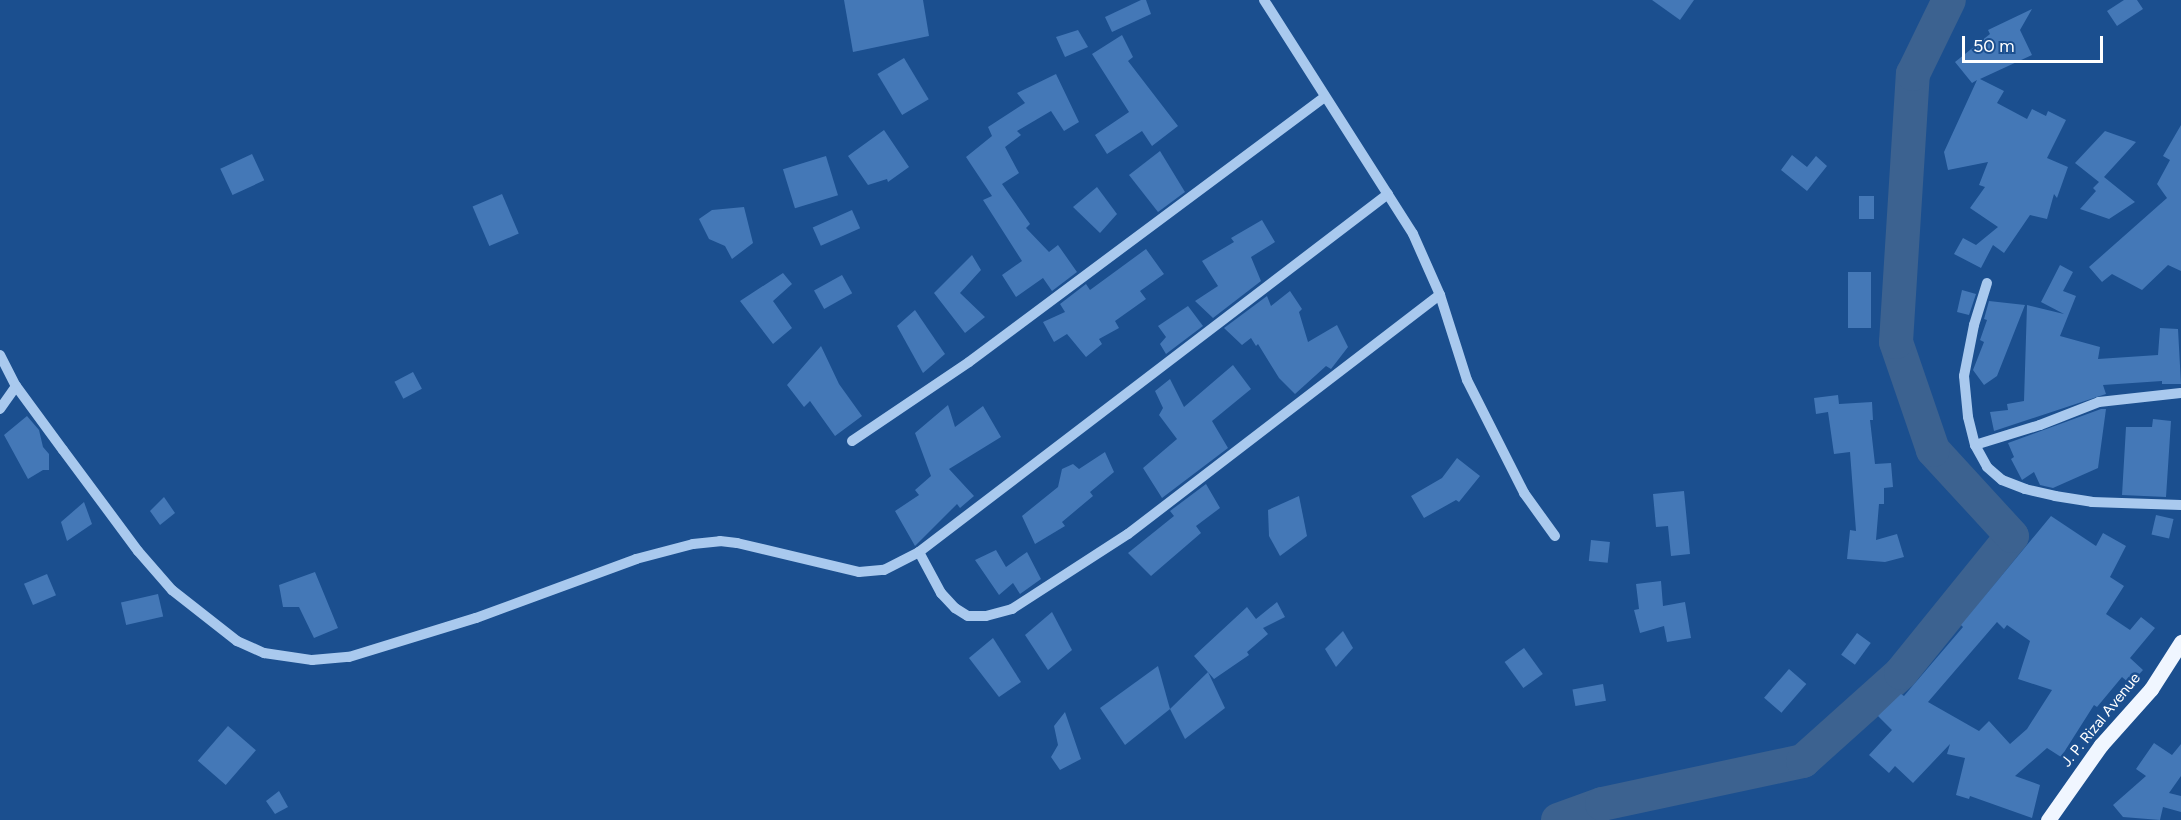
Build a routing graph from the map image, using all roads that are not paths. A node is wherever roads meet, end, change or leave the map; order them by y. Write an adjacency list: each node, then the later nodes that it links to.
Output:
1 (1264, 0): 2 (street)
2 (1325, 96): 3 (street); 10 (street)
3 (1388, 194): 5 (street); 14 (street)
4 (1987, 283): 11 (street)
5 (1440, 295): 13 (street); 14 (street)
6 (0, 354): 7 (street)
7 (16, 386): 9 (street); 14 (street)
8 (2181, 393): 11 (street)
9 (0, 409)
10 (852, 441)
11 (1975, 445): 12 (street)
12 (2181, 505)
13 (1555, 536)
14 (919, 552)
15 (2181, 642): 16 (main road, J. P. Rizal Avenue)
16 (2048, 820)

